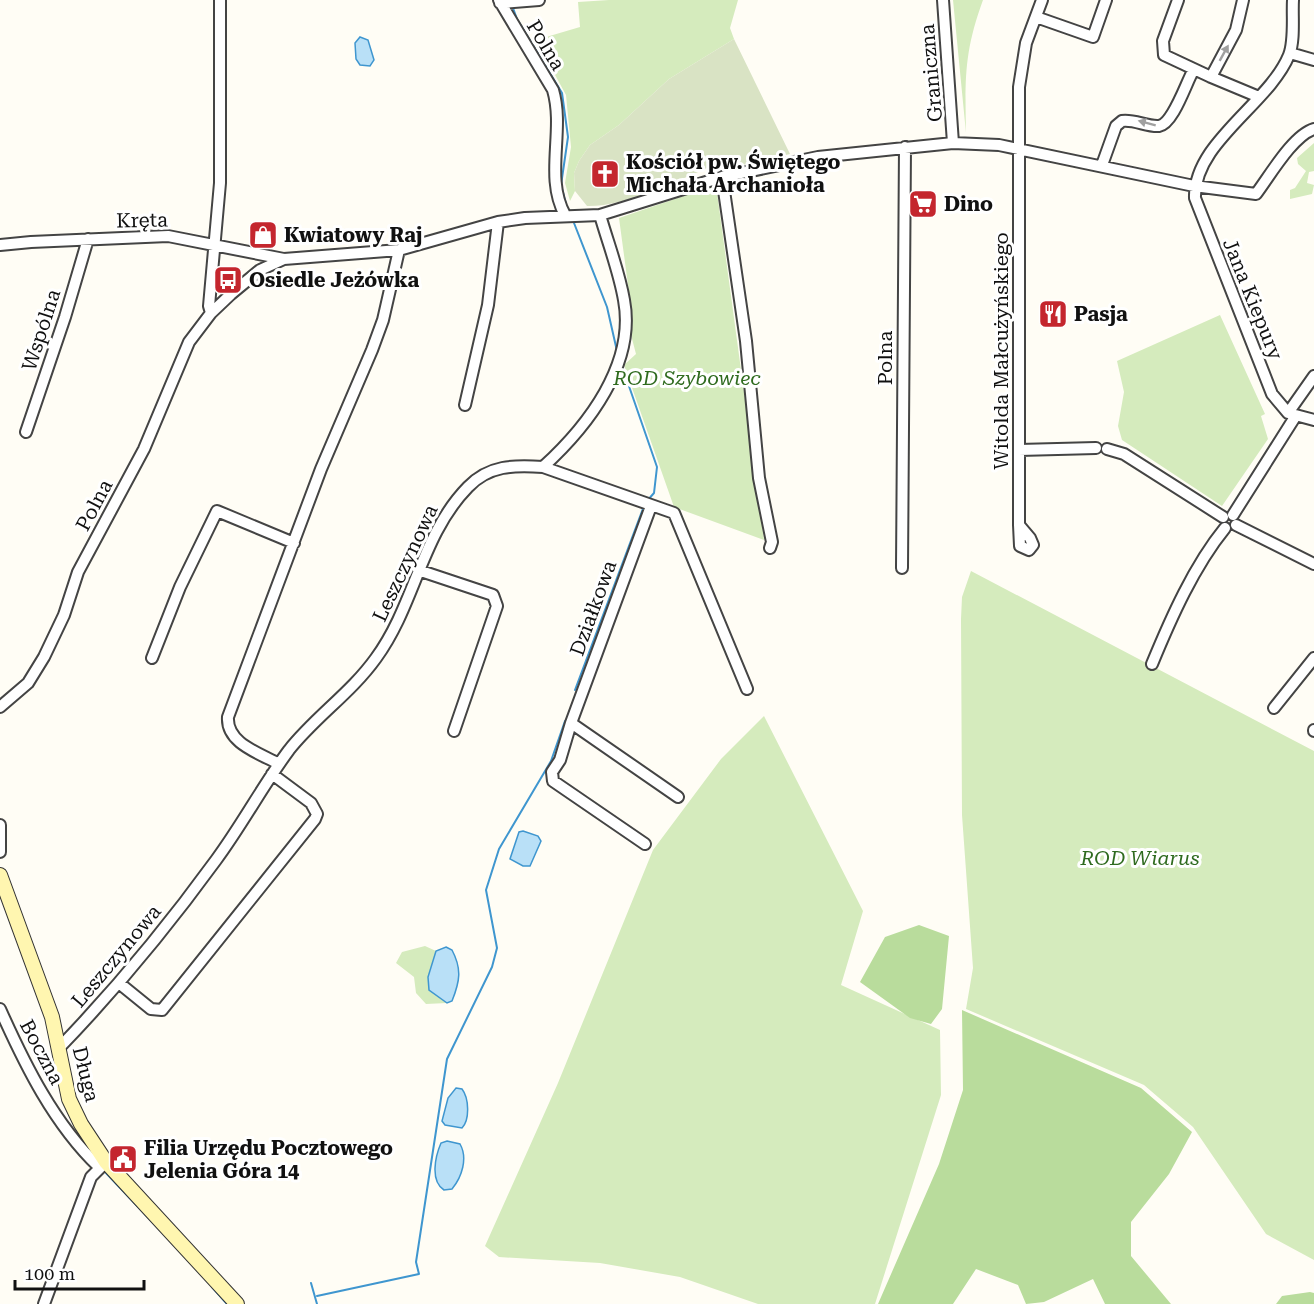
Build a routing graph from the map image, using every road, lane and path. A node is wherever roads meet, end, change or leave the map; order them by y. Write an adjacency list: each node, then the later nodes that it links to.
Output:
1 (220, 0): 27 (street)
2 (538, 0): 9 (street)
3 (943, 0): 17 (street, Graniczna)
4 (1042, 0): 10 (street, Witolda Małcużyńskiego)
5 (1106, 0): 10 (street)
6 (1178, 0): 13 (street)
7 (1243, 0): 14 (street, one-way to 7)
8 (1293, 0): 11 (street)
9 (500, 2): 23 (street, Polna)
10 (1036, 16): 19 (street, Witolda Małcużyńskiego)
11 (1290, 53): 12 (street); 15 (street)
12 (1314, 60)
13 (1193, 70): 14 (street); 20 (street, one-way to 20)
14 (1211, 77): 15 (street)
15 (1259, 97): 22 (street)
16 (1314, 129): 22 (street)
17 (954, 143): 18 (street, Polna); 19 (street, Polna)
18 (905, 147): 21 (street, Polna); 47 (street, Polna)
19 (1020, 149): 20 (street); 39 (street, Witolda Małcużyńskiego)
20 (1102, 165): 22 (street)
21 (722, 177): 24 (street, Polna); 45 (street)
22 (1194, 186): 34 (street, Jana Kiepury)
23 (565, 215): 24 (street, Polna); 25 (street, Polna)
24 (600, 215): 40 (street)
25 (498, 222): 29 (street, Polna); 33 (street)
26 (88, 239): 27 (street, Kręta); 28 (street, Kręta); 36 (street, Wspólna)
27 (214, 243): 30 (street, Kręta); 31 (street)
28 (0, 246)
29 (399, 250): 30 (street, Polna); 44 (street)
30 (284, 259): 31 (street, Polna)
31 (211, 313): 53 (street, Polna)
32 (1314, 376): 34 (street)
33 (465, 405)
34 (1292, 415): 35 (street); 42 (street)
35 (1314, 420)
36 (26, 432)
37 (1096, 448): 39 (street)
38 (1107, 449): 42 (street)
39 (1019, 450): 43 (street, Witolda Małcużyńskiego)
40 (543, 467): 41 (street); 48 (street, Leszczynowa)
41 (646, 504): 52 (street); 55 (street, Działkowa)
42 (1229, 521): 46 (street); 51 (street)
43 (1019, 525)
44 (294, 543): 49 (street); 57 (street)
45 (770, 548)
46 (1314, 564)
47 (902, 568)
48 (418, 570): 56 (street); 57 (street, Leszczynowa)
49 (152, 658)
50 (1314, 658): 54 (street)
51 (1152, 664)
52 (747, 689)
53 (0, 707)
54 (1274, 708)
55 (571, 723): 59 (street); 61 (street, Działkowa)
56 (454, 731)
57 (279, 764): 58 (street, Leszczynowa)
58 (272, 774): 64 (street, Leszczynowa); 64 (street)
59 (678, 797)
60 (0, 825): 62 (street)
61 (645, 844)
62 (0, 852)
63 (0, 875): 66 (street, Długa)
64 (119, 983): 66 (street, Leszczynowa)
65 (0, 1009): 67 (street, Boczna)
66 (58, 1048): 67 (street, Długa)
67 (103, 1164): 68 (street); 69 (street, Długa)
68 (44, 1304)
69 (237, 1304)

